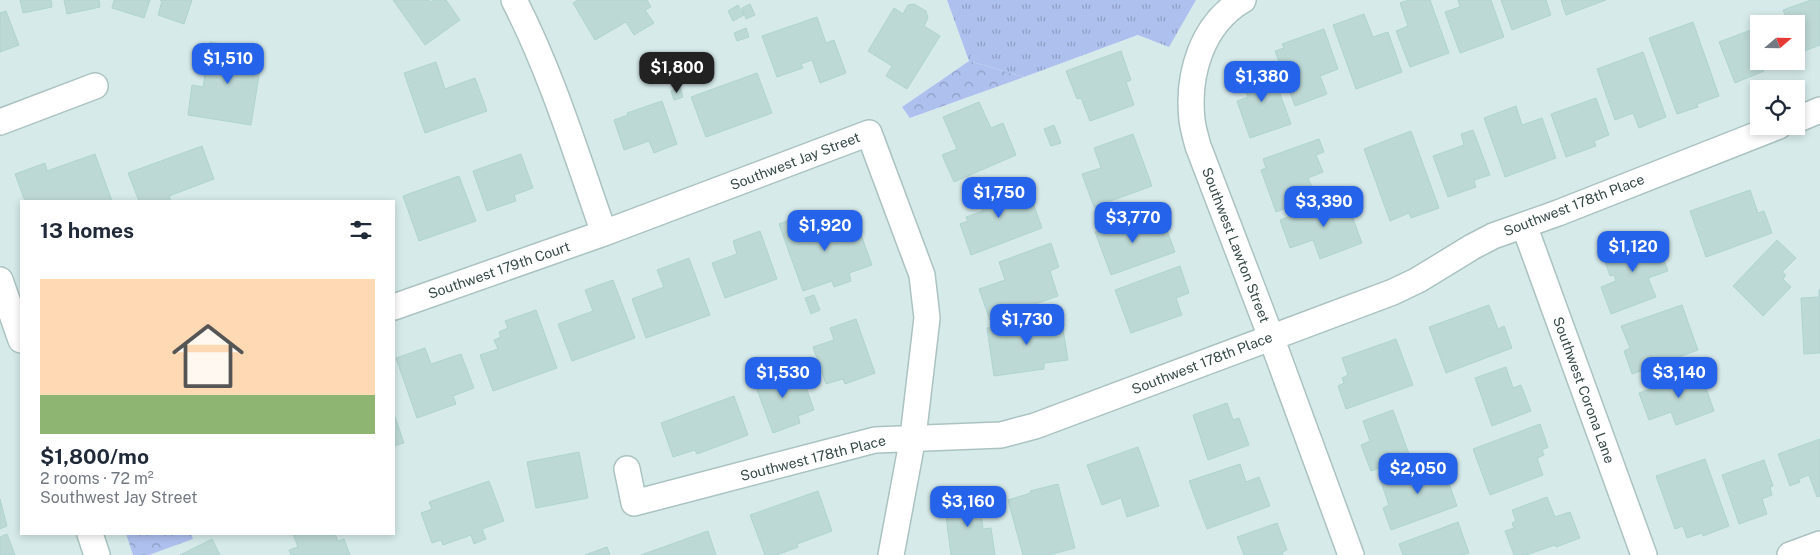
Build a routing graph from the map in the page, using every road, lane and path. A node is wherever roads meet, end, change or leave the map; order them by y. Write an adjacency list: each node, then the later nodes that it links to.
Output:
1 (514, 0): 9 (street)
2 (1243, 0): 13 (street, Southwest Lawton Street)
3 (95, 86): 6 (street)
4 (1820, 110): 5 (street)
5 (1805, 116)
6 (0, 122)
7 (1756, 135): 8 (street, Southwest 178th Place)
8 (1524, 225): 13 (street, Southwest 178th Place); 21 (street, Southwest Corona Lane)
9 (604, 233): 11 (street, Southwest 179th Court); 14 (street, Southwest Jay Street)
10 (0, 280): 12 (street)
11 (395, 307)
12 (20, 337)
13 (1271, 337): 14 (street, Southwest 178th Place); 20 (street, Southwest Lawton Street)
14 (913, 437): 15 (street, Southwest 178th Place); 19 (street, Southwest Jay Street)
15 (627, 469)
16 (90, 535): 18 (street)
17 (1820, 544): 22 (street)
18 (97, 555)
19 (891, 555)
20 (1351, 555)
21 (1644, 555)
22 (1790, 555)

